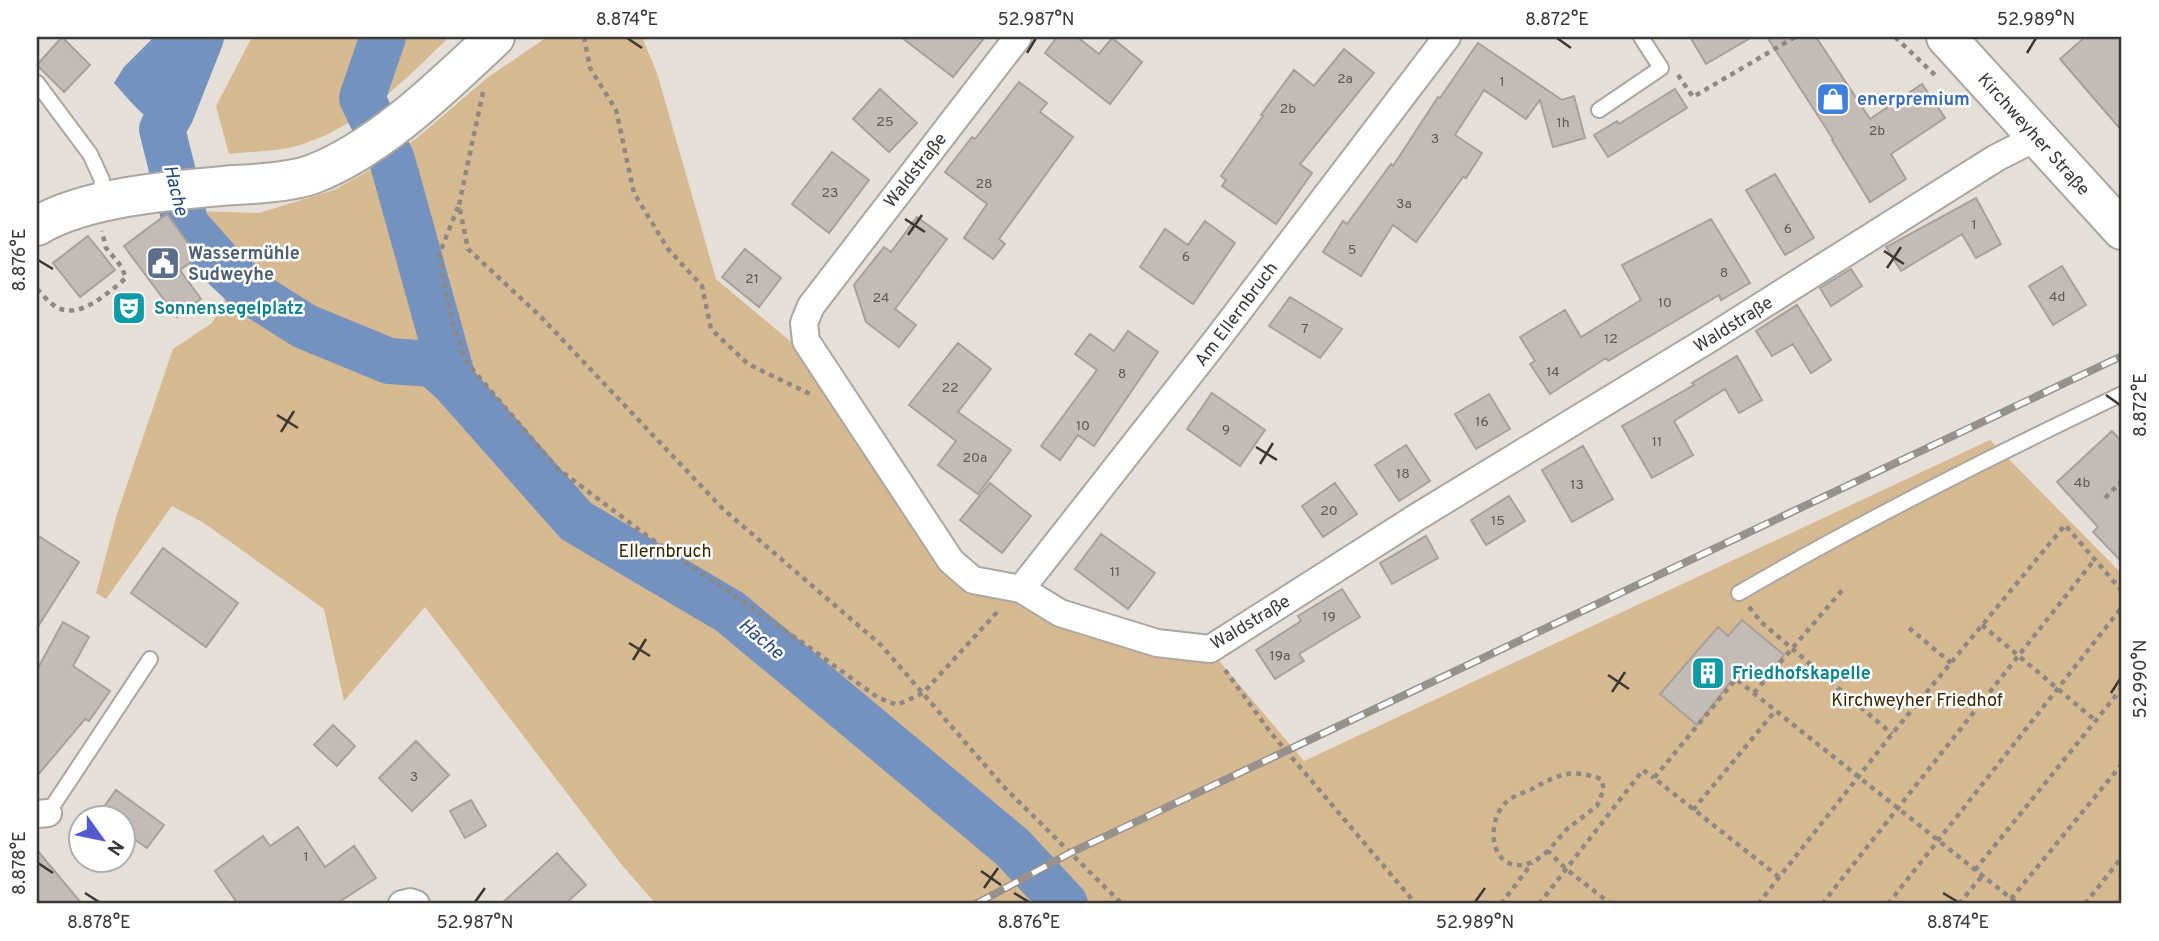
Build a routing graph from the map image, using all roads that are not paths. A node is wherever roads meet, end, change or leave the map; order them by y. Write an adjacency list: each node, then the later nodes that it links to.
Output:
1 (1018, 37): 13 (street, Waldstraße)
2 (1447, 37): 13 (street, Am Ellernbruch)
3 (1641, 37): 7 (lane)
4 (1946, 37): 8 (main road, Kirchweyher Straße)
5 (488, 43): 9 (main road)
6 (37, 83): 9 (lane)
7 (1599, 110)
8 (2037, 137): 11 (main road, Kirchweyher Straße); 13 (street, Waldstraße)
9 (100, 203): 10 (main road)
10 (37, 226)
11 (2122, 230)
12 (2122, 394): 14 (lane)
13 (1021, 589)
14 (1739, 593)
15 (150, 659): 16 (lane)
16 (43, 813)
17 (402, 904): 18 (street)
18 (416, 904)

